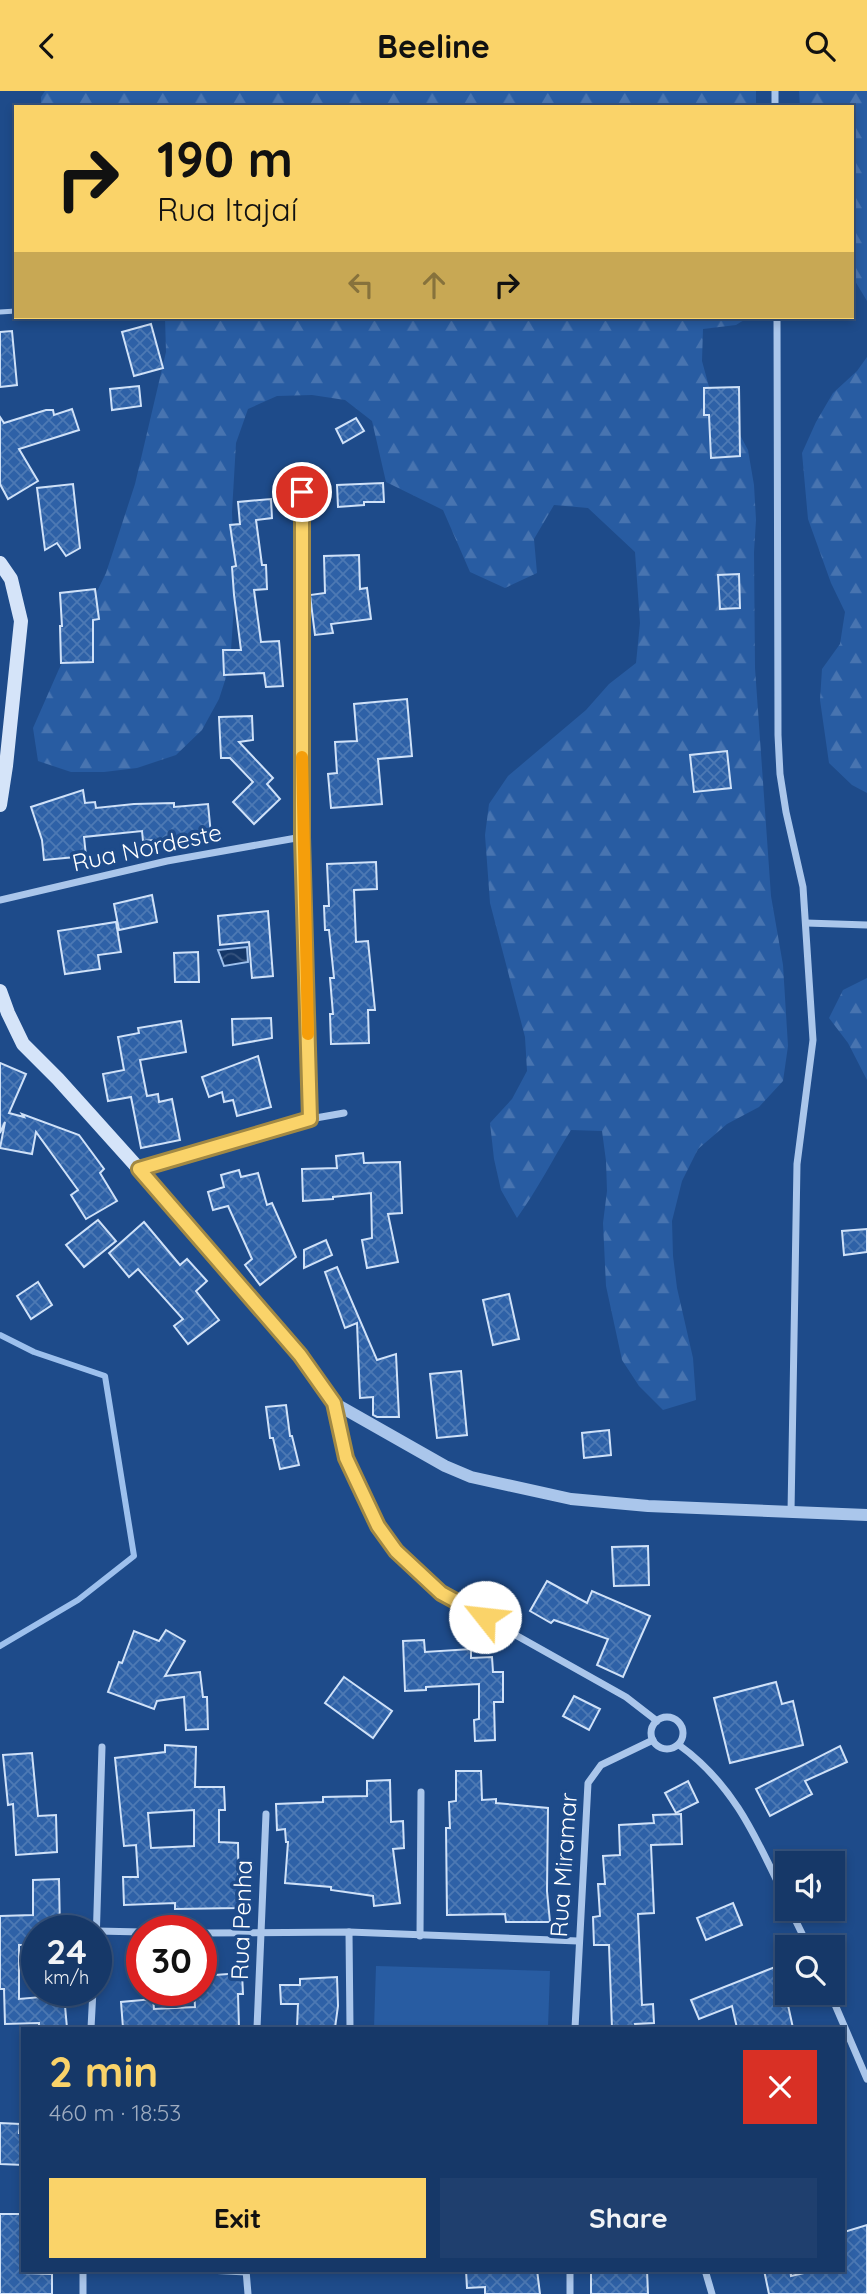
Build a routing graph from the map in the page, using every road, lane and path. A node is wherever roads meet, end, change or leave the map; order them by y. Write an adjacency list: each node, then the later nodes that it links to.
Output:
1 (777, 319): 8 (street)
2 (302, 466): 6 (street)
3 (0, 562): 4 (main road)
4 (5, 727): 5 (main road)
5 (0, 805)
6 (302, 837): 7 (street, Rua Nordeste); 12 (street)
7 (0, 900)
8 (806, 923): 9 (street); 15 (street)
9 (867, 925)
10 (0, 991): 13 (main road)
11 (344, 1113): 12 (street)
12 (310, 1119): 13 (street)
13 (139, 1169): 14 (main road)
14 (334, 1403): 15 (street); 17 (street)
15 (791, 1513): 16 (street)
16 (867, 1515)
17 (657, 1721): 18 (street); 19 (street)
18 (653, 1740): 19 (street); 29 (street, Rua Miramar)
19 (679, 1745): 23 (street)
20 (102, 1747): 24 (street)
21 (421, 1792): 28 (street)
22 (266, 1814): 27 (street, Rua Penha)
23 (775, 1878)
24 (97, 1915)
25 (217, 1933): 27 (street)
26 (349, 1933): 27 (street); 28 (street); 34 (street)
27 (260, 1934): 33 (street, Rua Penha)
28 (420, 1936): 29 (street)
29 (578, 1941): 35 (street, Rua Miramar)
30 (835, 2005): 36 (street)
31 (92, 2006): 32 (street)
32 (91, 2027)
33 (257, 2027)
34 (350, 2027)
35 (575, 2027)
36 (845, 2027)
37 (845, 2028): 38 (street)
38 (867, 2079)
39 (83, 2272): 43 (street)
40 (246, 2272): 44 (street)
41 (570, 2272): 45 (street)
42 (706, 2272): 46 (street)
43 (83, 2294)
44 (248, 2294)
45 (570, 2294)
46 (712, 2294)

